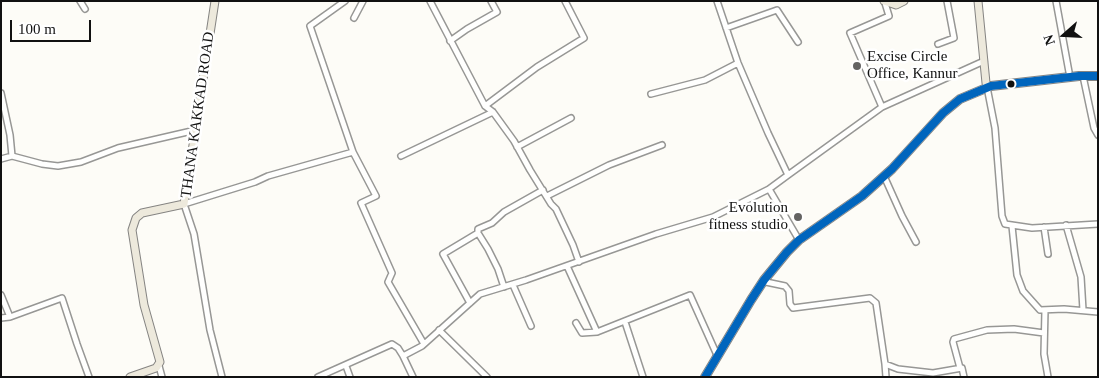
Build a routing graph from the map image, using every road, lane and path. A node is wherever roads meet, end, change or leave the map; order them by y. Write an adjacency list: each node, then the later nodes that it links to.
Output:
1 (80, 1): 14 (street)
2 (215, 1): 33 (main road, THANA KAKKAD ROAD)
3 (345, 1): 37 (street)
4 (363, 1): 15 (street)
5 (491, 1): 17 (street)
6 (565, 1): 29 (street)
7 (717, 1): 16 (street)
8 (904, 1): 13 (main road)
9 (947, 1): 19 (street)
10 (978, 1): 20 (main road)
11 (1056, 1): 23 (street)
12 (432, 2): 17 (street)
13 (885, 2): 30 (street)
14 (85, 9)
15 (354, 18)
16 (726, 28): 18 (street); 21 (street)
17 (450, 41): 29 (street)
18 (798, 42)
19 (938, 44)
20 (984, 62): 26 (main road); 30 (street)
21 (738, 63): 28 (street); 41 (street)
22 (1098, 70): 23 (highway)
23 (1069, 72): 26 (highway)
24 (1083, 76): 25 (highway); 26 (highway); 34 (street)
25 (1098, 76)
26 (987, 85): 42 (highway); 49 (street)
27 (1, 93): 38 (street)
28 (651, 94)
29 (485, 106): 31 (street)
30 (882, 107): 41 (street)
31 (493, 112): 36 (street); 39 (street)
32 (571, 118): 36 (street)
33 (196, 130): 38 (street); 46 (main road, THANA KAKKAD ROAD)
34 (1098, 135)
35 (662, 145): 45 (street)
36 (517, 146): 44 (street)
37 (353, 152): 46 (street); 73 (street)
38 (12, 156): 40 (street)
39 (400, 156)
40 (1, 159)
41 (788, 174): 43 (street)
42 (884, 176): 52 (highway); 53 (street)
43 (769, 189): 52 (street); 55 (street)
44 (543, 190): 45 (street); 51 (street)
45 (547, 196): 55 (street)
46 (184, 204): 77 (main road, THANA KAKKAD ROAD); 83 (street)
47 (1098, 224): 48 (street)
48 (1066, 225): 50 (street); 63 (street)
49 (1012, 226): 50 (street); 62 (street)
50 (1044, 227): 54 (street)
51 (478, 234): 59 (street); 61 (street)
52 (799, 240): 57 (highway)
53 (916, 242)
54 (1048, 254)
55 (579, 262): 56 (street)
56 (567, 266): 58 (street); 71 (street)
57 (764, 280): 74 (highway); 76 (street)
58 (513, 285): 59 (street); 69 (street)
59 (504, 287): 61 (street)
60 (1, 295): 65 (street)
61 (470, 303): 70 (street)
62 (1045, 310): 63 (street); 72 (street)
63 (1083, 310): 64 (street)
64 (1098, 312)
65 (10, 317): 66 (street); 80 (street)
66 (1, 318)
67 (624, 322): 71 (street); 74 (street); 88 (street)
68 (576, 323): 71 (street)
69 (531, 326)
70 (439, 330): 73 (street); 87 (street)
71 (597, 332)
72 (1044, 333): 79 (street); 92 (street)
73 (424, 344): 75 (street)
74 (717, 355): 89 (highway)
75 (403, 356): 78 (street); 86 (street)
76 (885, 364): 79 (street); 90 (street)
77 (159, 366): 81 (main road); 82 (street)
78 (346, 366): 84 (street); 85 (street)
79 (960, 368): 91 (street)
80 (90, 377)
81 (130, 377)
82 (162, 377)
83 (222, 377)
84 (318, 377)
85 (350, 377)
86 (413, 377)
87 (487, 377)
88 (643, 377)
89 (705, 377)
90 (886, 377)
91 (964, 377)
92 (1048, 377)

